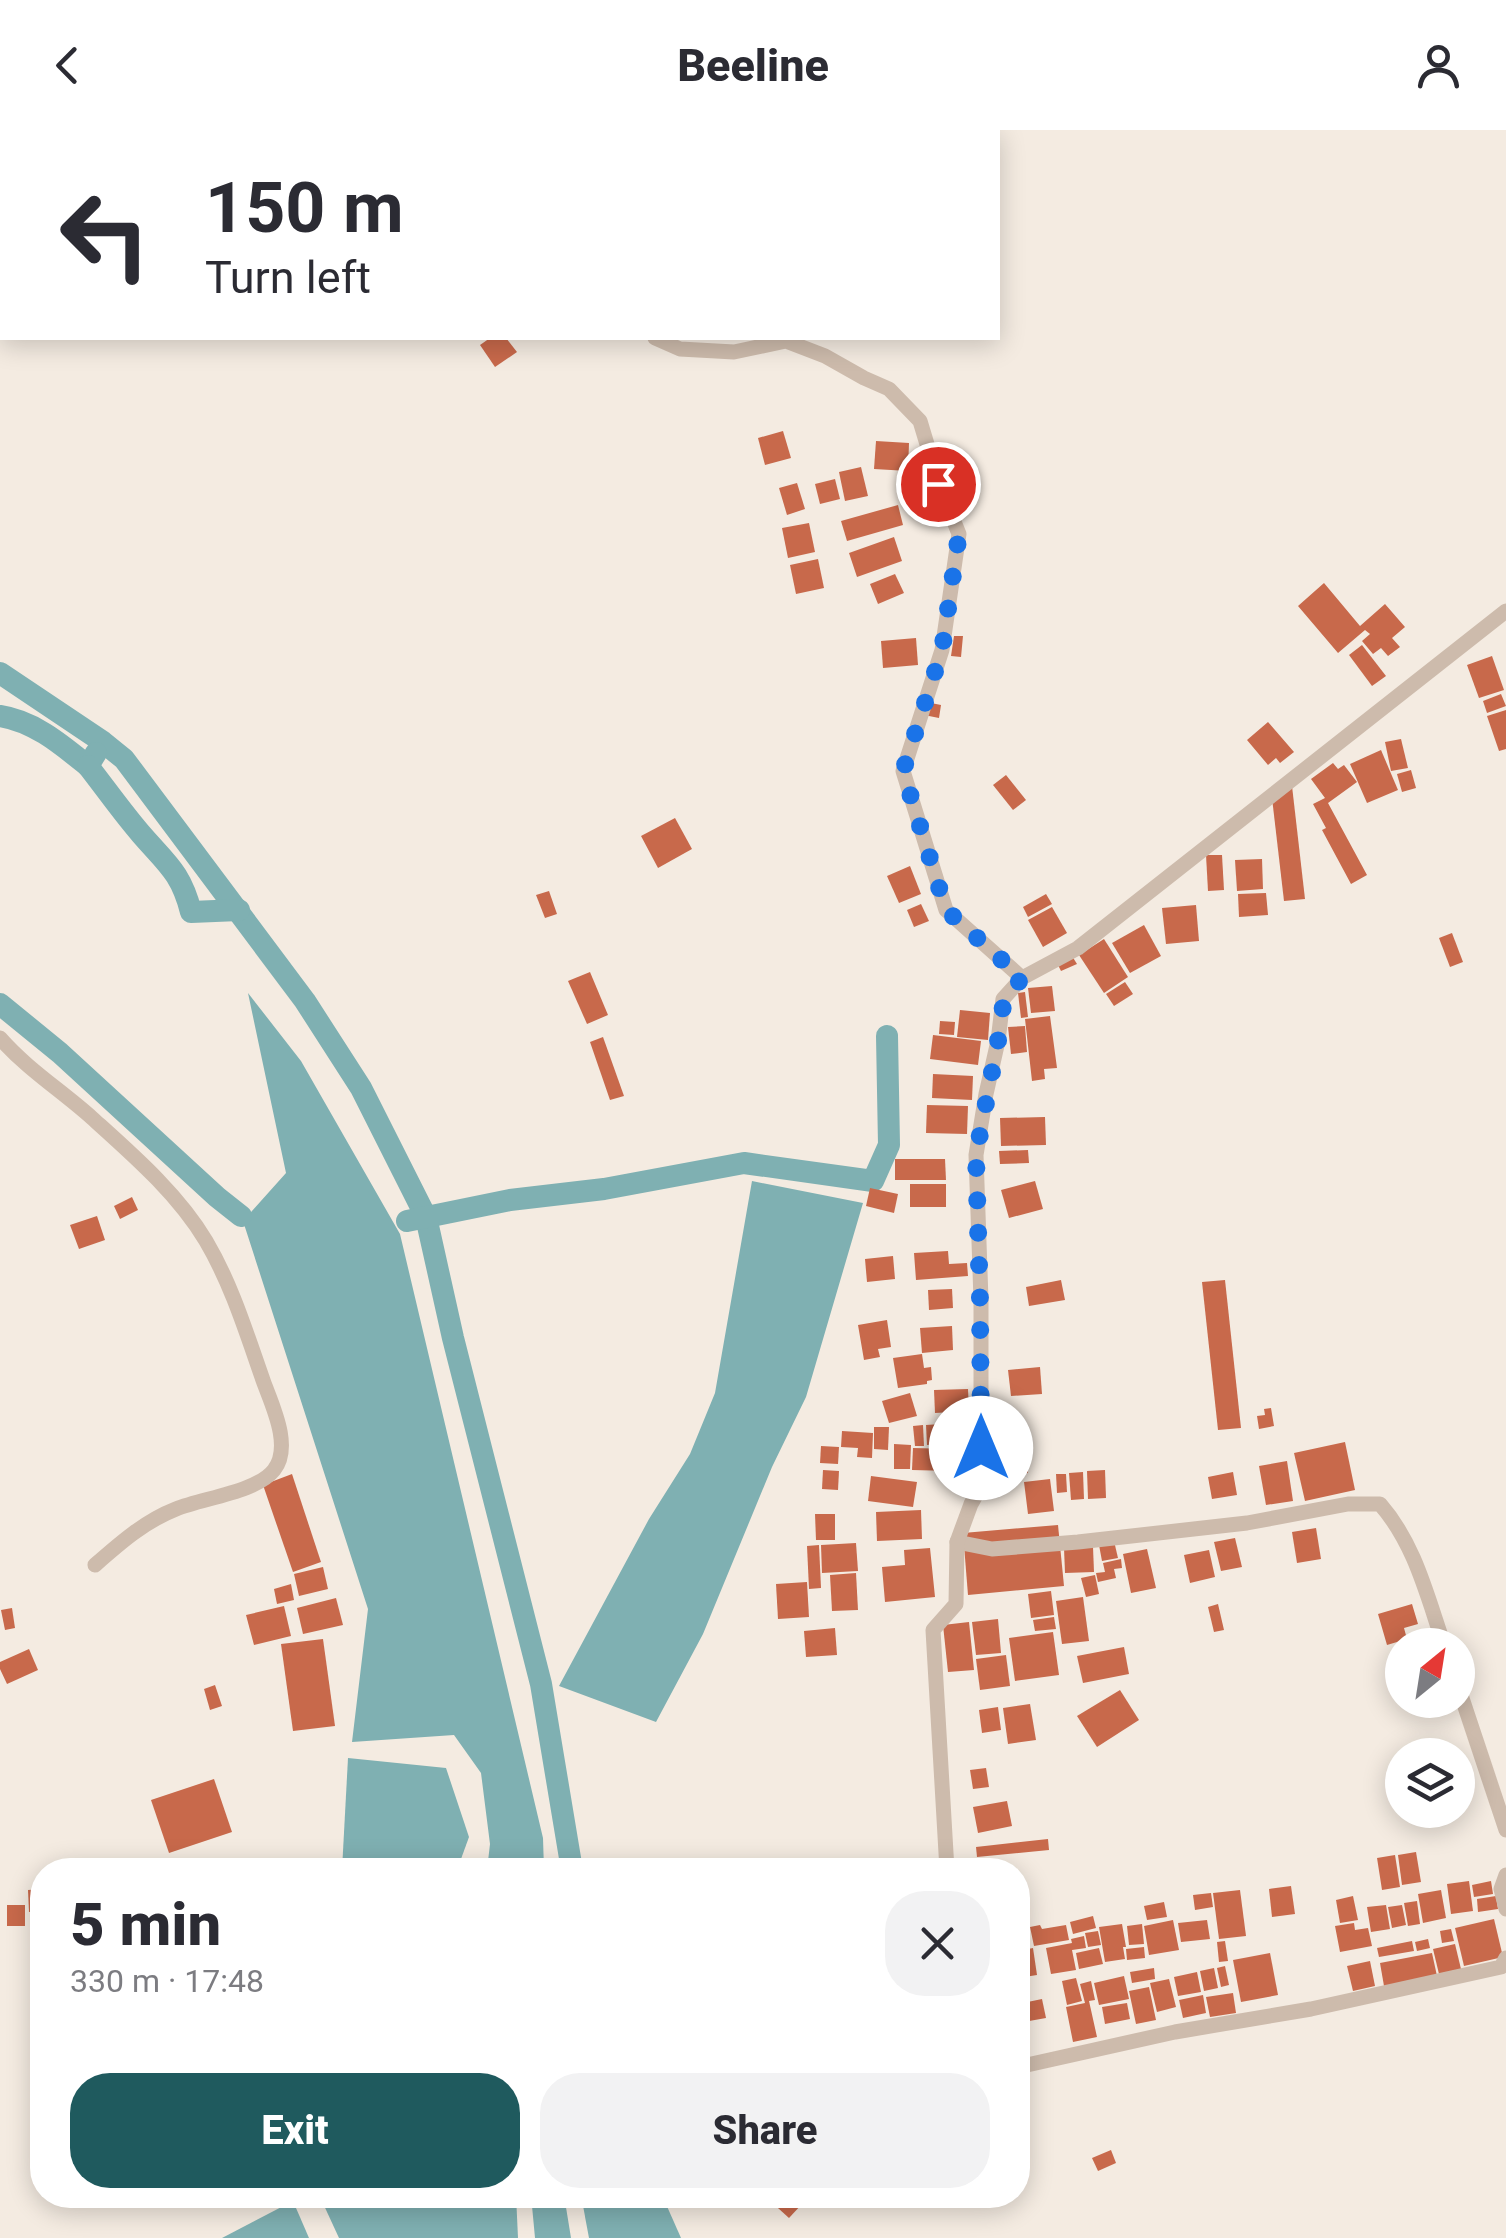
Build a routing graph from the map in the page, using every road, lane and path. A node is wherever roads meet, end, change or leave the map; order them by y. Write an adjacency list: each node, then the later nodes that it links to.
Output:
1 (660, 340): 3 (street)
2 (786, 340): 5 (street)
3 (786, 340)
4 (1506, 611): 5 (street)
5 (1022, 978): 7 (street)
6 (0, 1038): 8 (street)
7 (957, 1542): 9 (street); 12 (street)
8 (95, 1565)
9 (1438, 1628)
10 (1469, 1718): 11 (street)
11 (1506, 1830)
12 (946, 1858)
13 (1506, 1875): 14 (street)
14 (1506, 1909)
15 (1504, 1962): 16 (street); 17 (street)
16 (1506, 1984)
17 (1030, 2064)

